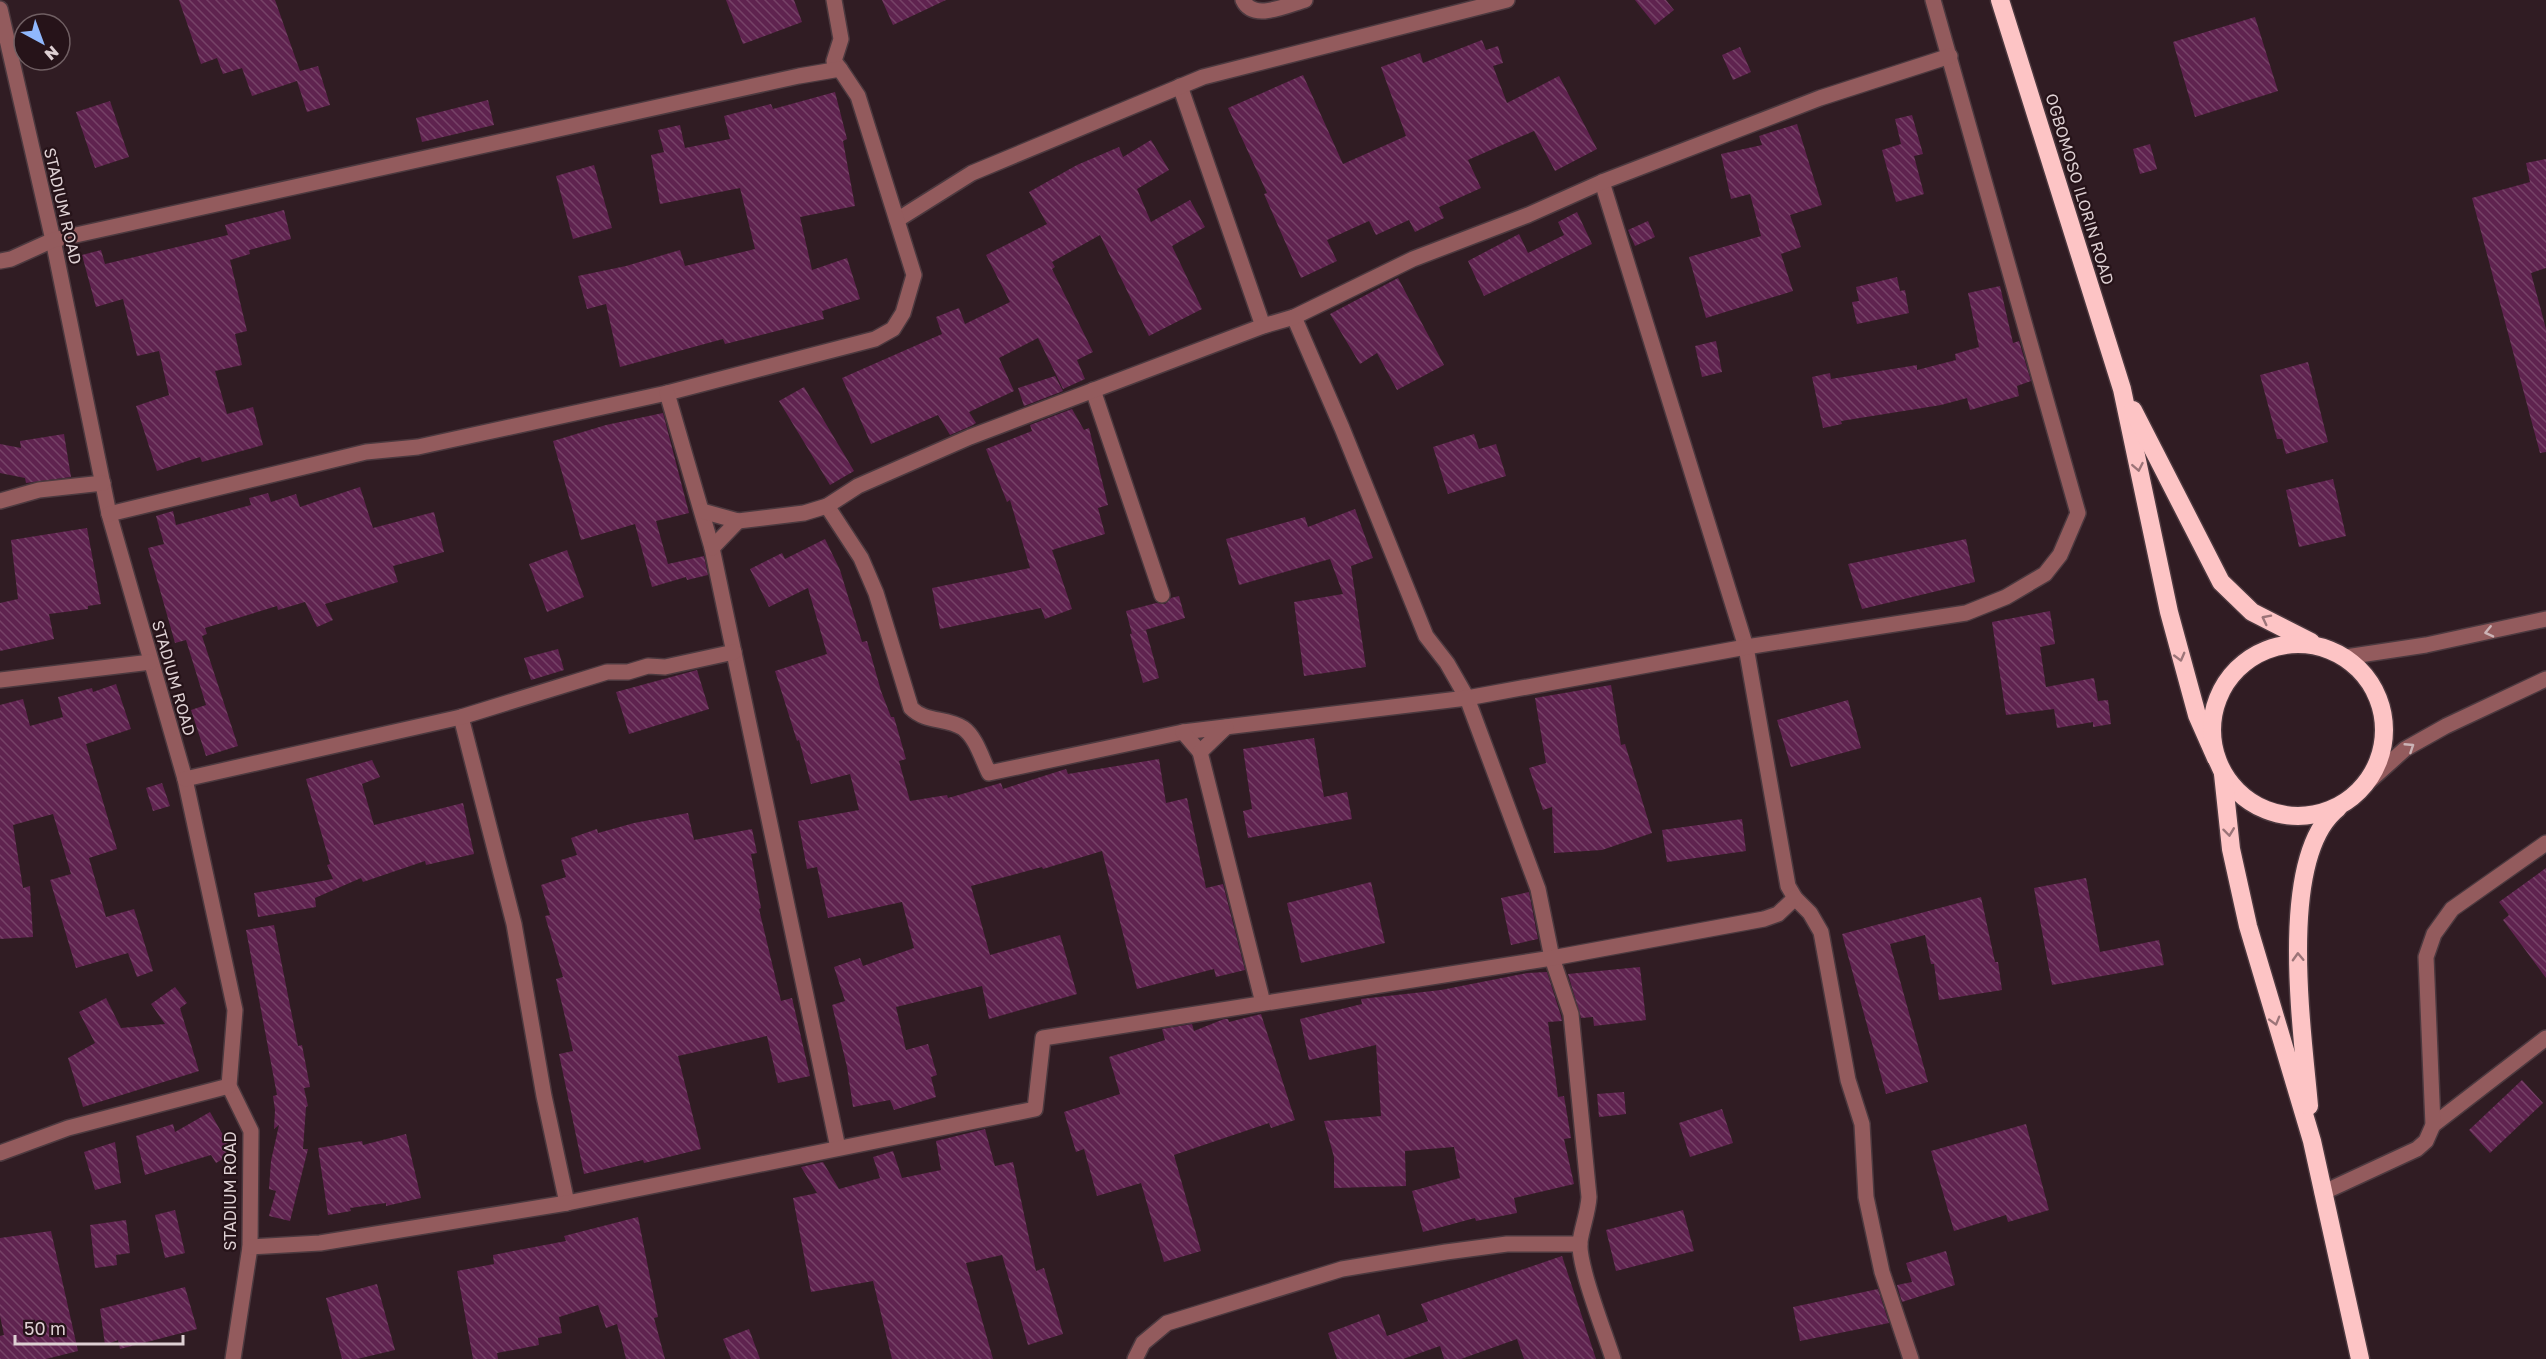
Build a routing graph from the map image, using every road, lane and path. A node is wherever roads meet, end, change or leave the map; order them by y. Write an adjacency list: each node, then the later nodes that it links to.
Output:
1 (834, 0): 9 (street)
2 (1243, 0): 3 (street)
3 (1305, 0)
4 (1508, 0): 10 (street)
5 (1933, 0): 8 (street)
6 (2000, 0): 17 (highway, OGBOMOSO ILORIN ROAD)
7 (0, 9): 13 (street, STADIUM ROAD)
8 (1950, 56): 11 (street); 30 (street)
9 (840, 69): 12 (street); 13 (street)
10 (1180, 86): 12 (street); 16 (street)
11 (1602, 182): 15 (street); 30 (street)
12 (897, 220): 19 (street)
13 (53, 240): 14 (street); 20 (street, STADIUM ROAD)
14 (0, 261)
15 (1294, 317): 16 (street); 36 (street)
16 (1263, 326): 18 (street)
17 (2122, 389): 29 (highway, one-way to 17); 41 (highway, one-way to 41)
18 (1092, 390): 22 (street); 27 (street)
19 (667, 393): 23 (street); 24 (street)
20 (103, 483): 21 (street); 24 (street, STADIUM ROAD)
21 (0, 501)
22 (827, 506): 25 (street); 39 (street)
23 (702, 511): 25 (street); 26 (street)
24 (109, 514): 33 (street, STADIUM ROAD)
25 (738, 521): 26 (street)
26 (712, 548): 31 (street)
27 (1162, 594)
28 (2546, 619): 32 (street, one-way to 32)
29 (2318, 645): 32 (highway); 41 (highway)
30 (1746, 647): 36 (street); 46 (street)
31 (734, 652): 37 (street); 53 (street)
32 (2346, 657): 43 (highway)
33 (151, 662): 35 (street); 42 (street, STADIUM ROAD)
34 (2546, 679): 43 (street, one-way to 34)
35 (0, 680)
36 (1467, 698): 38 (street); 47 (street)
37 (461, 717): 42 (street); 56 (street)
38 (1226, 727): 39 (street); 40 (street)
39 (1183, 732): 40 (street)
40 (1200, 752): 48 (street)
41 (2219, 766): 44 (highway); 52 (highway, one-way to 52)
42 (184, 779): 50 (street, STADIUM ROAD)
43 (2365, 785): 44 (highway)
44 (2349, 800): 52 (highway, one-way to 44)
45 (2546, 843): 51 (street)
46 (1795, 898): 47 (street); 62 (street)
47 (1552, 958): 48 (street); 57 (street)
48 (1263, 1003): 53 (street)
49 (2546, 1038): 51 (street)
50 (229, 1086): 54 (street); 58 (street, STADIUM ROAD)
51 (2433, 1125): 55 (street)
52 (2312, 1141): 55 (highway)
53 (838, 1148): 56 (street)
54 (0, 1153)
55 (2322, 1193): 63 (highway)
56 (567, 1203): 58 (street)
57 (1580, 1244): 60 (street); 61 (street)
58 (250, 1247): 59 (street, STADIUM ROAD)
59 (233, 1359)
60 (1135, 1359)
61 (1613, 1359)
62 (1911, 1359)
63 (2360, 1359)

